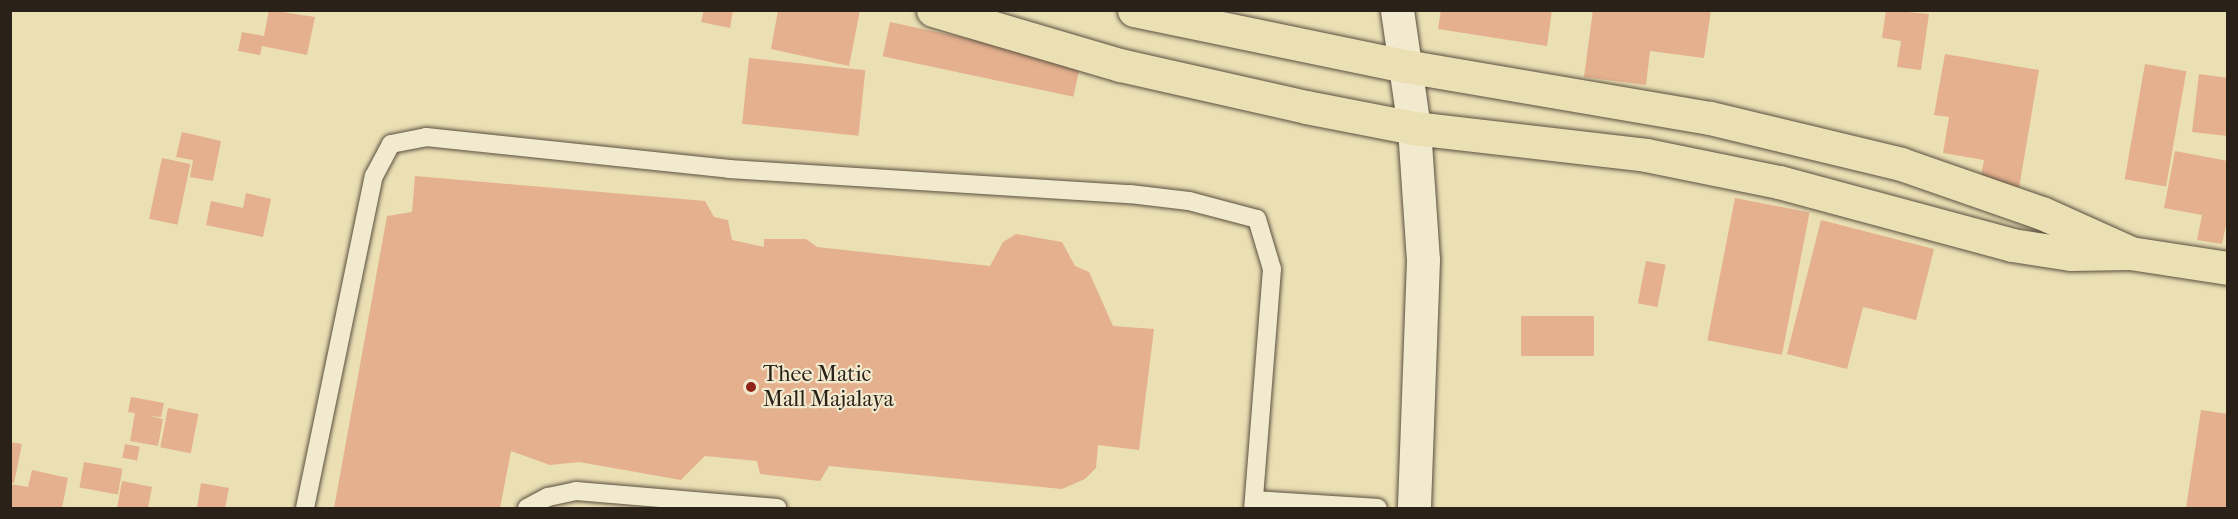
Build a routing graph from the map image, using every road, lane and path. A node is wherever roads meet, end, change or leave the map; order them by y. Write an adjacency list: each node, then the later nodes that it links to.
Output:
1 (933, 10): 5 (main road)
2 (1134, 10): 4 (main road)
3 (1397, 10): 4 (main road)
4 (1405, 66): 5 (main road); 6 (main road)
5 (1414, 128): 6 (main road); 13 (main road)
6 (2130, 253): 7 (main road)
7 (2228, 268)
8 (1254, 504): 9 (lane); 12 (lane)
9 (305, 508)
10 (527, 508): 11 (lane)
11 (777, 508)
12 (1378, 508)
13 (1414, 508)

